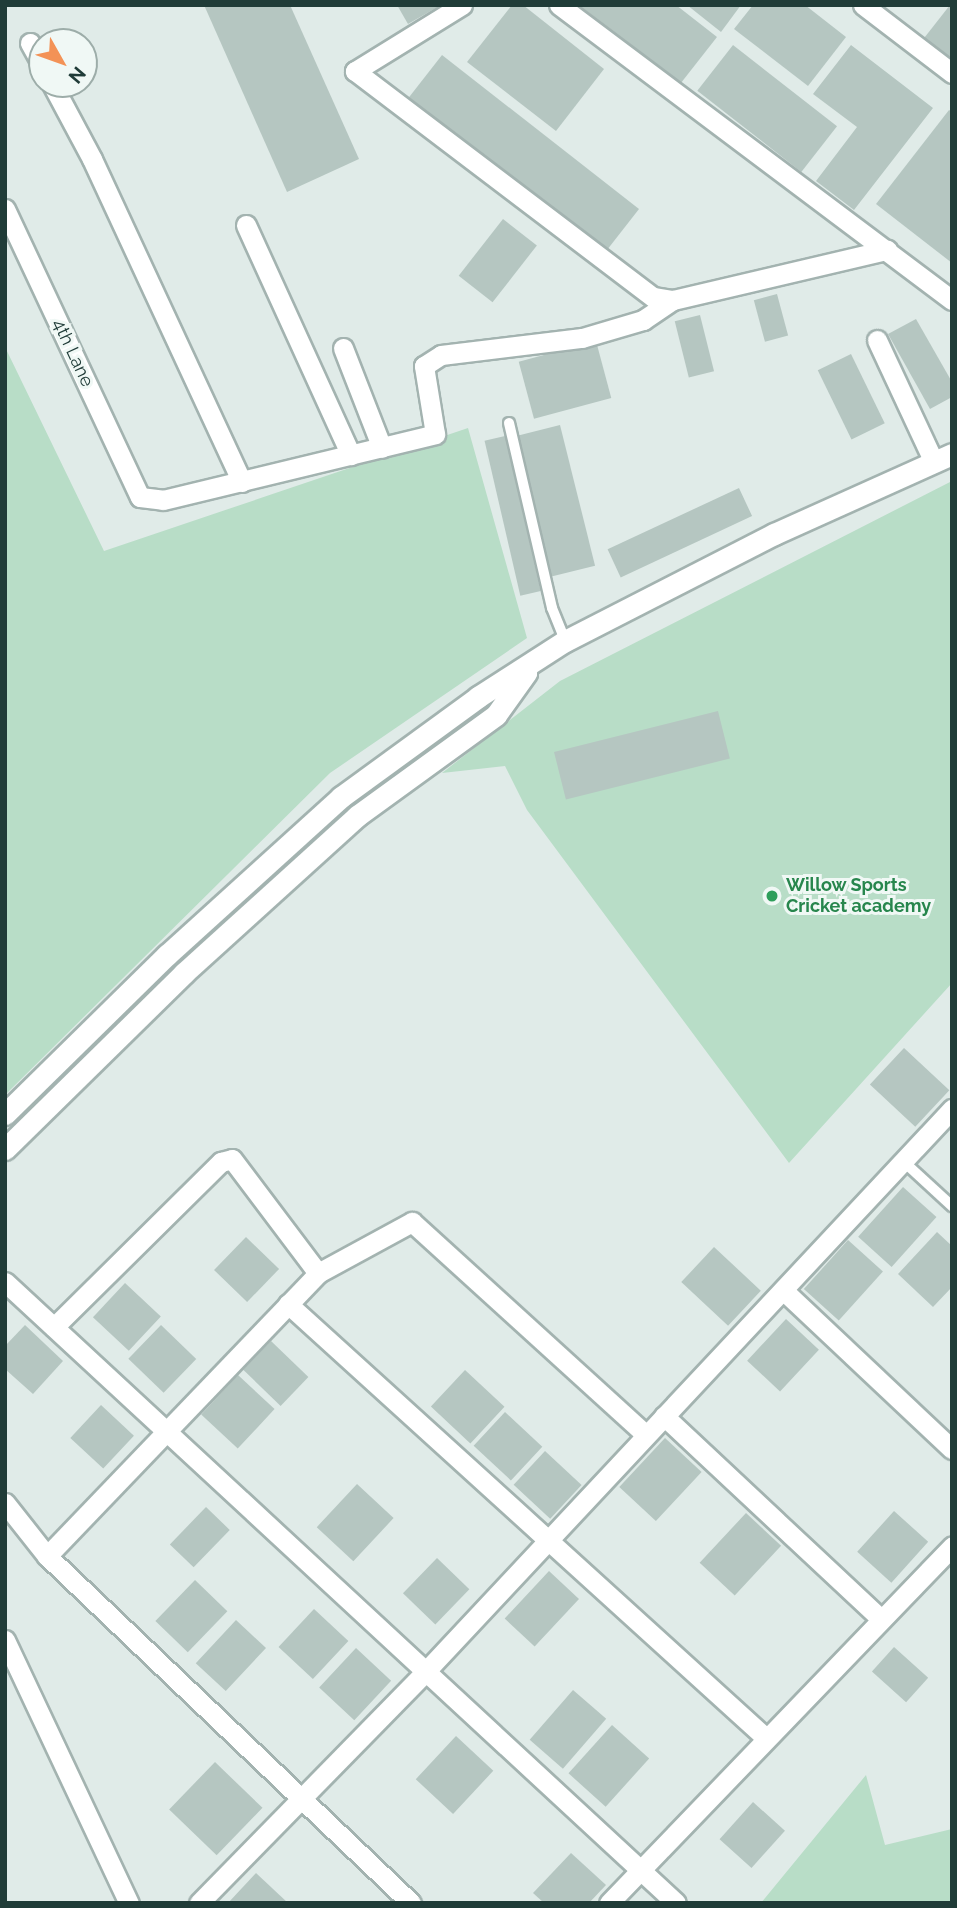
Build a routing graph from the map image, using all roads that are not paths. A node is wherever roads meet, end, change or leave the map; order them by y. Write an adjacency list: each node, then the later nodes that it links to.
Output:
1 (462, 5): 9 (street)
2 (559, 5): 8 (street)
3 (863, 5): 4 (street)
4 (952, 73)
5 (59, 98): 17 (street)
6 (5, 209): 17 (street, 4th Lane)
7 (246, 225): 15 (street)
8 (887, 250): 9 (street); 10 (street)
9 (673, 300): 14 (street)
10 (952, 300)
11 (877, 340): 16 (street)
12 (343, 348): 14 (street)
13 (509, 423): 18 (lane)
14 (382, 448): 15 (street)
15 (351, 455): 17 (street)
16 (943, 458): 18 (street)
17 (242, 482)
18 (565, 640): 19 (street)
19 (531, 665): 20 (street); 22 (street)
20 (5, 1114)
21 (950, 1115): 23 (street)
22 (5, 1149)
23 (903, 1161): 24 (lane); 27 (street)
24 (952, 1206)
25 (318, 1273): 28 (street); 29 (street); 32 (street)
26 (5, 1282): 29 (street)
27 (783, 1290): 30 (street); 33 (street)
28 (288, 1304): 31 (street); 35 (street)
29 (54, 1327): 31 (street)
30 (664, 1416): 32 (street); 38 (street)
31 (167, 1431): 37 (street); 40 (street)
32 (646, 1435): 35 (street)
33 (952, 1449)
34 (5, 1503): 37 (street)
35 (547, 1542): 40 (street); 41 (street)
36 (952, 1546): 38 (street)
37 (47, 1556): 42 (street)
38 (881, 1619): 41 (street)
39 (5, 1640): 44 (street)
40 (426, 1671): 42 (street); 43 (street)
41 (766, 1738): 43 (street)
42 (301, 1798): 45 (street); 46 (street)
43 (638, 1870): 47 (street); 48 (street)
44 (129, 1903)
45 (199, 1903)
46 (411, 1903)
47 (609, 1903)
48 (676, 1903)

